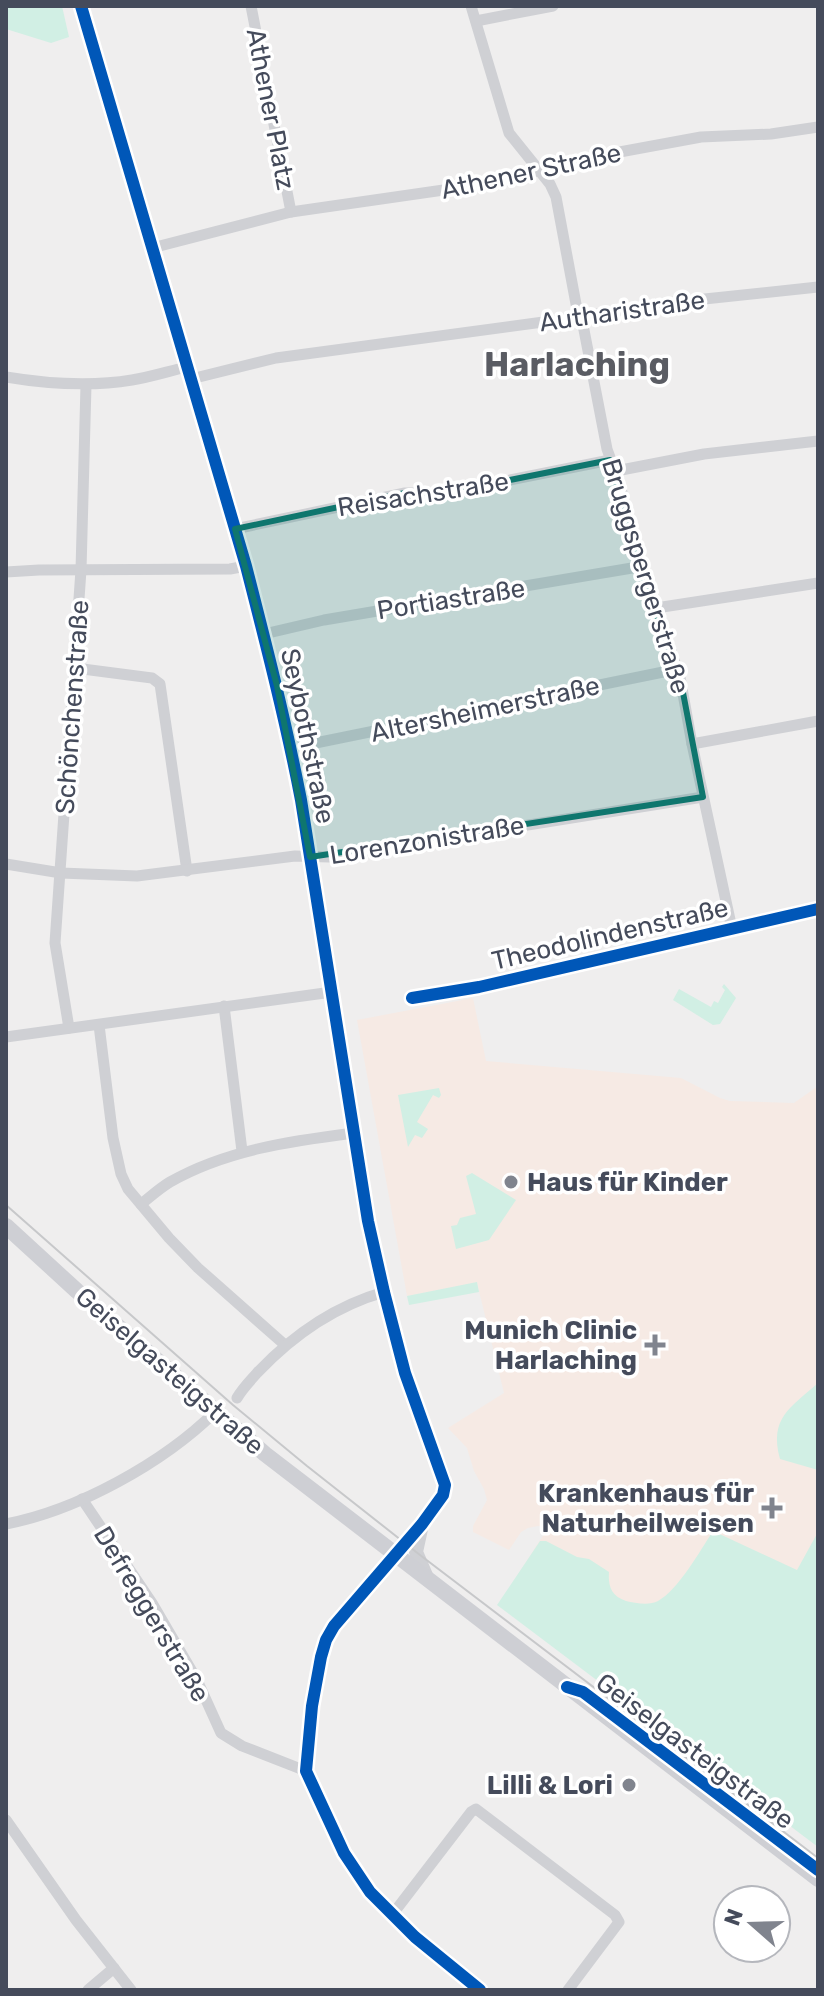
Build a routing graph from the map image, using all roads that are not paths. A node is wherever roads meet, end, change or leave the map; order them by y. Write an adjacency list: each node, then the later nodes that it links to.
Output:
1 (81, 6): 9 (street, Seybothstraße)
2 (251, 6): 8 (street, Athener Platz)
3 (471, 6): 5 (street, Bruggspergerstraße)
4 (553, 6): 5 (street)
5 (476, 21): 7 (street, Bruggspergerstraße)
6 (818, 127): 7 (street, Athener Straße)
7 (539, 171): 8 (street, Athener Straße); 11 (street, Bruggspergerstraße)
8 (291, 212): 9 (street, Athener Straße)
9 (152, 248): 12 (street, Seybothstraße)
10 (818, 287): 11 (street, Autharistraße)
11 (580, 317): 12 (street, Autharistraße); 16 (street, Bruggspergerstraße)
12 (189, 373): 14 (street, Autharistraße); 17 (street, Seybothstraße)
13 (6, 377): 14 (street, Autharistraße)
14 (86, 385): 20 (street, Schönchenstraße)
15 (818, 441): 16 (street, Reisachstraße)
16 (613, 466): 17 (street, Reisachstraße); 19 (street, Bruggspergerstraße)
17 (235, 529): 18 (street, Seybothstraße)
18 (246, 566): 20 (street); 24 (street, Seybothstraße)
19 (638, 567): 23 (street, Bruggspergerstraße); 24 (street, Portiastraße)
20 (81, 570): 21 (street); 25 (street, Schönchenstraße)
21 (6, 572)
22 (818, 583): 23 (street)
23 (656, 608): 26 (street, Bruggspergerstraße)
24 (264, 634): 29 (street, Seybothstraße)
25 (75, 668): 33 (street); 34 (street, Schönchenstraße)
26 (678, 669): 28 (street, Bruggspergerstraße); 29 (street, Altersheimerstraße)
27 (818, 721): 28 (street)
28 (692, 744): 30 (street, Bruggspergerstraße)
29 (291, 748): 31 (street, Seybothstraße)
30 (703, 797): 31 (street, Lorenzonistraße); 36 (street, Bruggspergerstraße)
31 (310, 857): 33 (street, Lorenzonistraße); 37 (street, Seybothstraße)
32 (6, 864): 34 (street, Lorenzonistraße)
33 (187, 871): 34 (street, Lorenzonistraße)
34 (61, 873): 41 (street, Schönchenstraße)
35 (818, 909): 36 (street, Theodolindenstraße)
36 (732, 929): 38 (street, Theodolindenstraße)
37 (332, 992): 39 (street); 43 (street, Seybothstraße)
38 (412, 998)
39 (224, 1006): 40 (street); 44 (street)
40 (99, 1025): 41 (street); 45 (street)
41 (69, 1028): 42 (street)
42 (6, 1037)
43 (354, 1133): 44 (street); 47 (street, Seybothstraße)
44 (242, 1151): 45 (street)
45 (141, 1204): 48 (street)
46 (6, 1226): 50 (main road, Geiselgasteigstraße)
47 (384, 1292): 48 (street); 53 (street, Seybothstraße)
48 (285, 1345): 49 (street)
49 (237, 1398)
50 (215, 1412): 51 (street); 54 (main road, Geiselgasteigstraße)
51 (82, 1499): 52 (street); 56 (street, Defreggerstraße)
52 (6, 1524)
53 (422, 1524): 54 (street, Seybothstraße); 55 (street)
54 (395, 1555): 55 (main road, Geiselgasteigstraße); 56 (street)
55 (429, 1582): 58 (main road, Geiselgasteigstraße)
56 (306, 1771): 59 (street)
57 (6, 1820): 60 (street)
58 (818, 1879)
59 (392, 1915): 63 (street); 64 (street)
60 (114, 1968): 61 (street); 62 (street)
61 (88, 1990)
62 (131, 1990)
63 (480, 1990)
64 (568, 1990)

